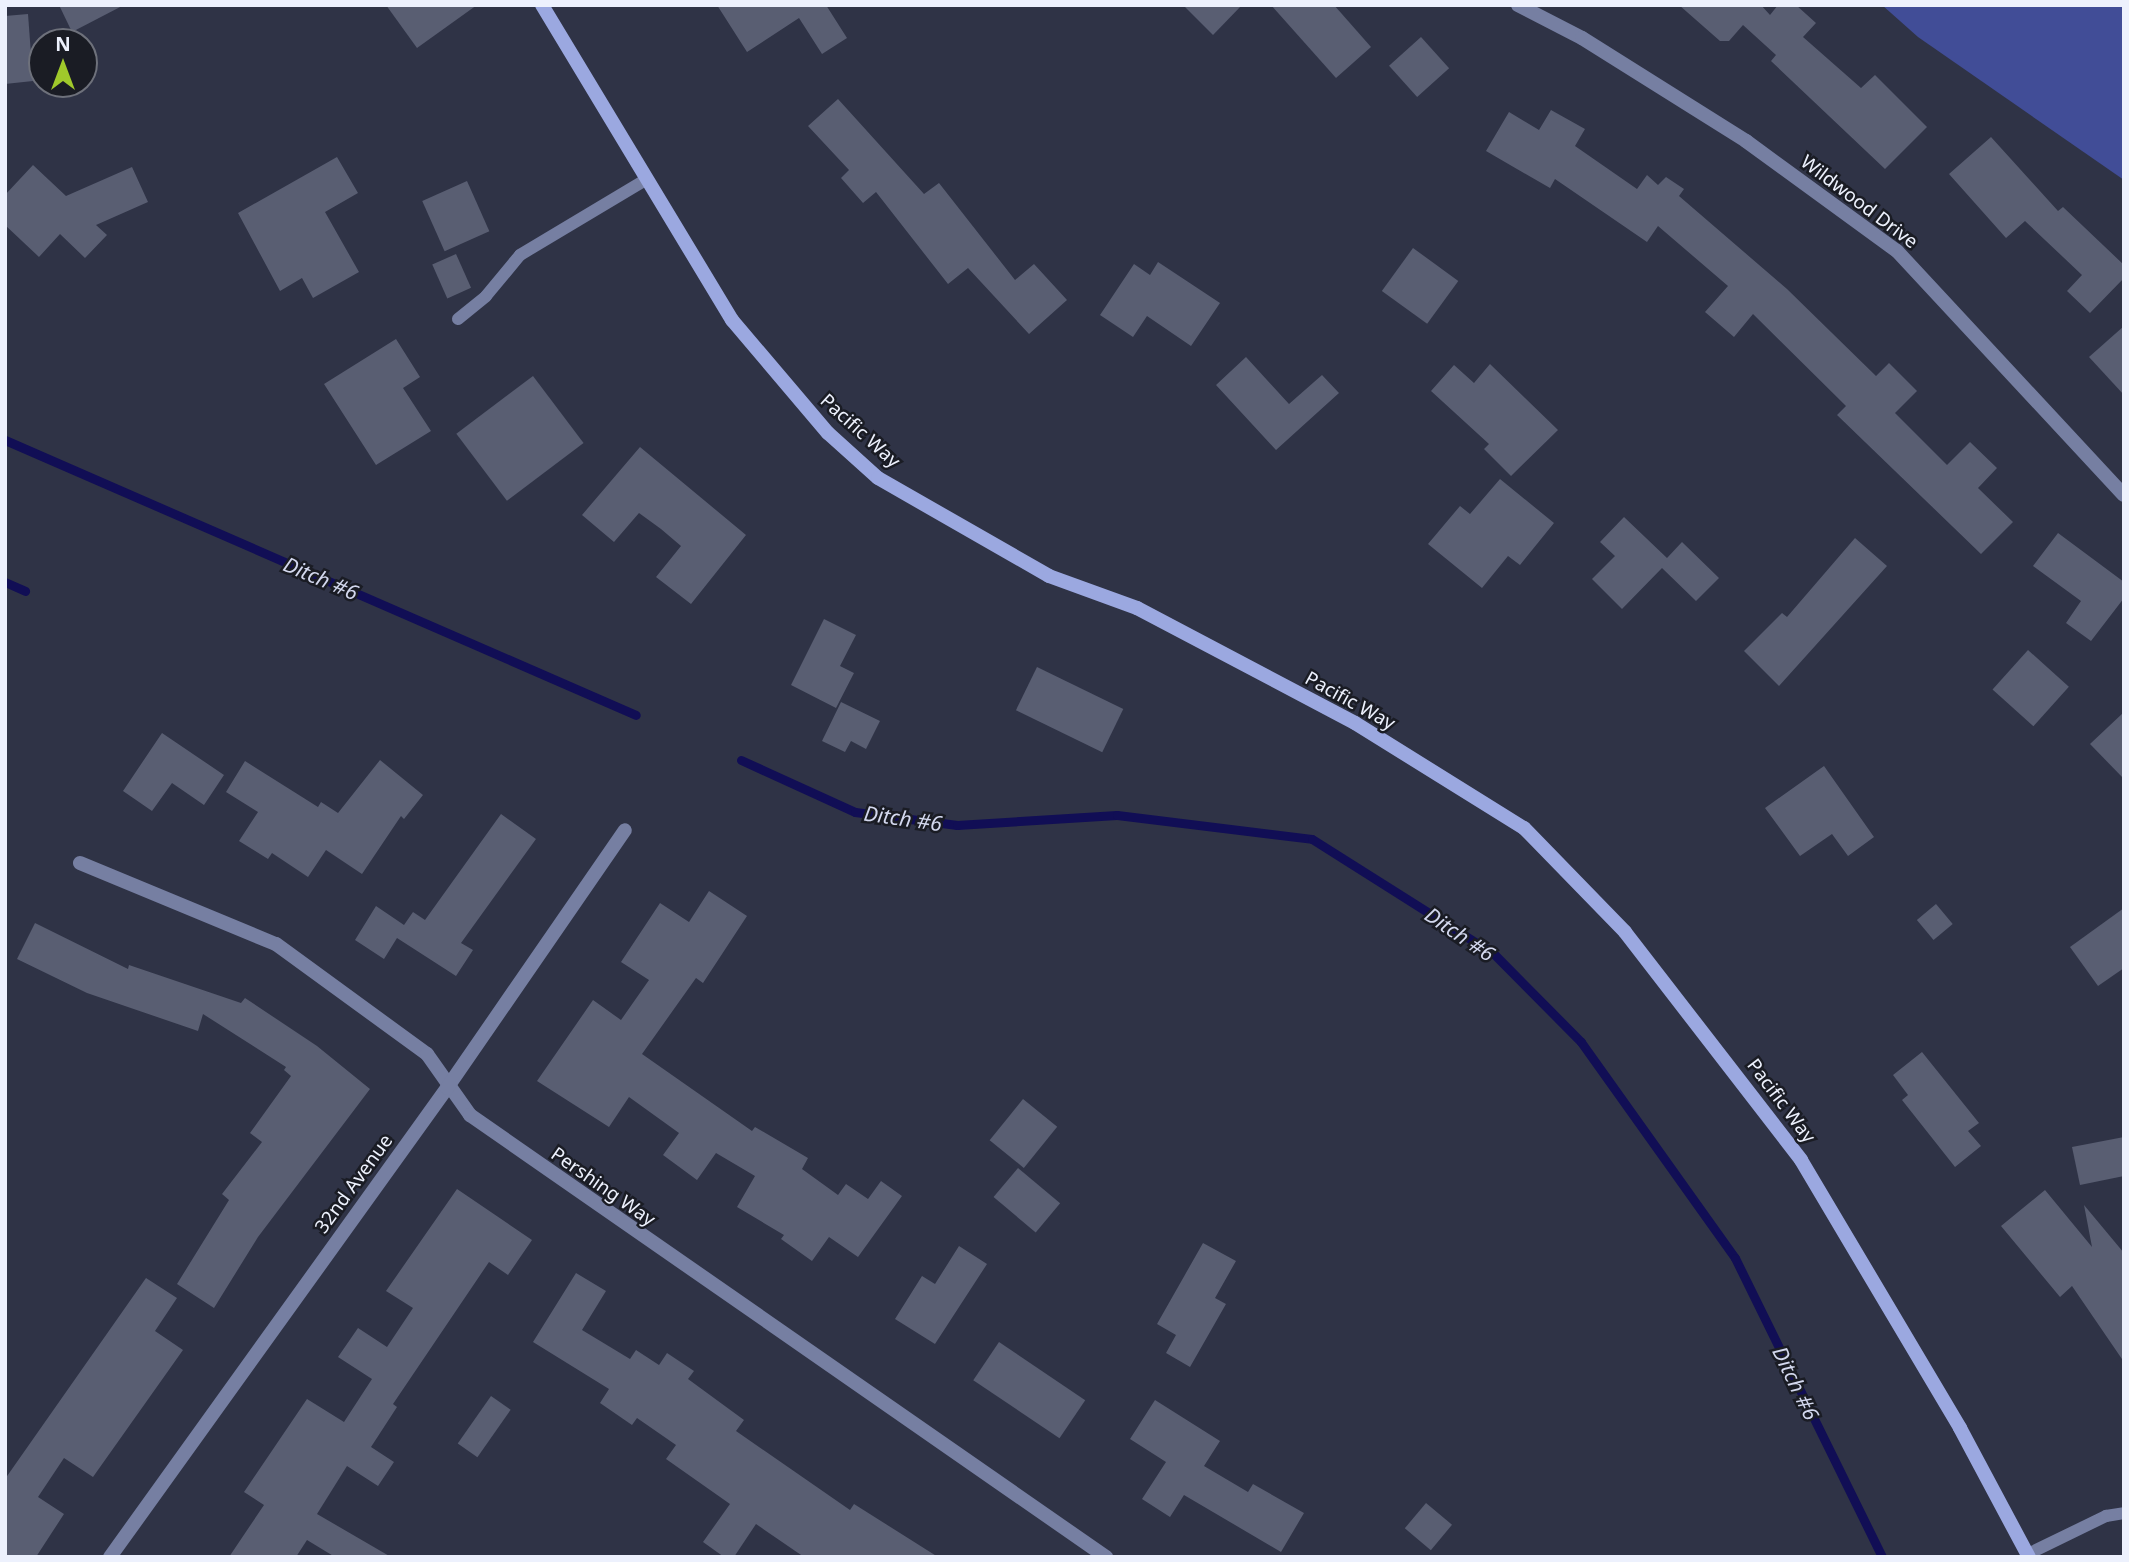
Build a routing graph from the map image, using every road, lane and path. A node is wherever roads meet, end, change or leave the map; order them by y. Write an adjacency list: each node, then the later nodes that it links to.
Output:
1 (542, 5): 3 (main road, Pacific Way)
2 (1518, 5): 5 (street, Wildwood Drive)
3 (647, 179): 4 (lane); 10 (main road, Pacific Way)
4 (458, 319)
5 (2124, 495)
6 (625, 830): 8 (street, 32nd Avenue)
7 (80, 863): 8 (street, Pershing Way)
8 (447, 1088): 11 (street, 32nd Avenue); 12 (street, Pershing Way)
9 (2124, 1513): 10 (lane)
10 (2029, 1555)
11 (110, 1557)
12 (1106, 1557)

